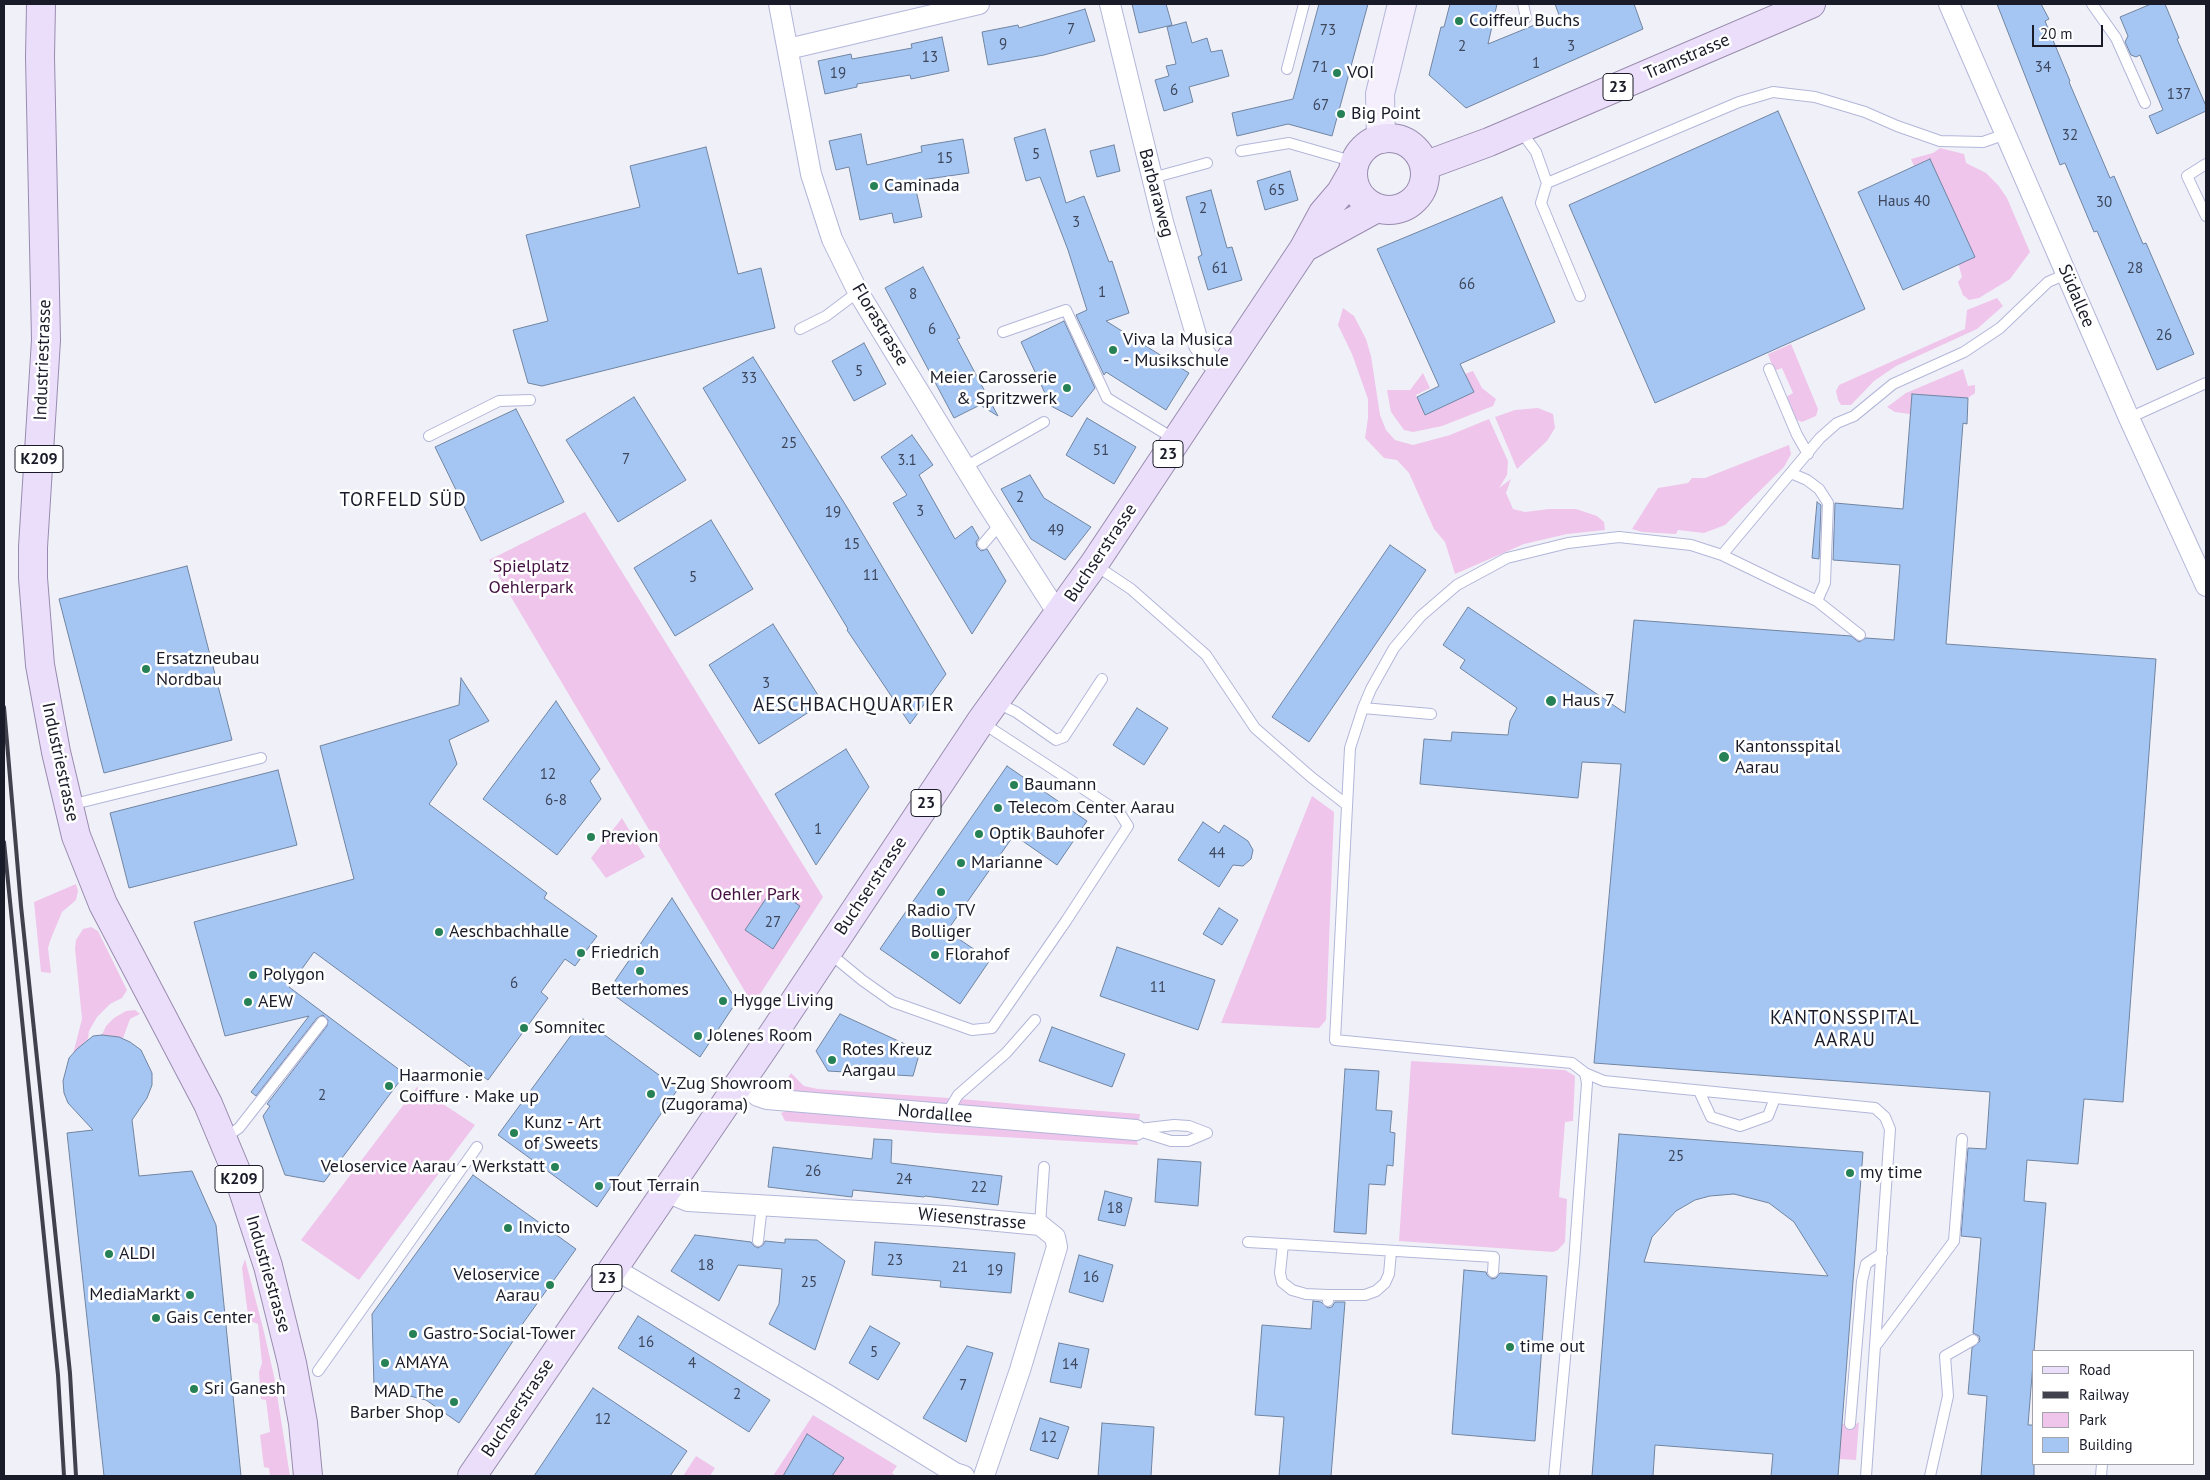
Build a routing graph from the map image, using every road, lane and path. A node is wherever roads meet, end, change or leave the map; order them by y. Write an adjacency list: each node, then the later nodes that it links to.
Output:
1 (42, 4): 57 (main road, Industriestrasse / K209)
2 (779, 4): 12 (street, Florastrasse)
3 (979, 4): 12 (street)
4 (1110, 4): 23 (street, Barbaraweg)
5 (1304, 4): 13 (lane)
6 (1402, 4): 17 (main road)
7 (1523, 4): 11 (lane)
8 (1811, 4): 15 (main road, Tramstrasse / 23)
9 (1949, 4): 16 (street, Südallee)
10 (2092, 4): 14 (lane)
11 (1526, 18)
12 (788, 49): 29 (street, Florastrasse)
13 (1287, 69)
14 (2145, 104)
15 (1519, 129): 21 (main road, Tramstrasse / 23); 24 (lane)
16 (2006, 134): 24 (lane); 28 (street, Südallee)
17 (1381, 139): 21 (main road); 22 (main road, 23)
18 (1241, 151): 22 (lane)
19 (1207, 163): 23 (lane)
20 (2206, 164): 26 (lane)
21 (1424, 166): 25 (main road, 23)
22 (1354, 167): 25 (main road); 27 (main road, Buchserstrasse / 23)
23 (1152, 178): 34 (street, Barbaraweg)
24 (1547, 183): 30 (lane)
25 (1377, 208): 27 (main road, Buchserstrasse / 23)
26 (2206, 216)
27 (1304, 248): 34 (main road, Buchserstrasse / 23)
28 (2066, 274): 37 (street, Südallee); 41 (lane)
29 (858, 292): 31 (lane); 42 (street, Florastrasse)
30 (1580, 296)
31 (800, 329)
32 (1003, 332): 40 (lane)
33 (1769, 369): 41 (lane)
34 (1222, 372): 40 (main road, Buchserstrasse / 23)
35 (2206, 383): 37 (lane)
36 (530, 400): 39 (lane)
37 (2129, 418): 48 (street, Südallee)
38 (1044, 422): 42 (lane)
39 (429, 436)
40 (1176, 440): 47 (main road, Buchserstrasse / 23)
41 (1808, 454): 43 (lane)
42 (965, 467): 44 (street, Florastrasse)
43 (1793, 474): 46 (lane); 49 (lane)
44 (1001, 524): 45 (lane); 50 (street, Florastrasse)
45 (983, 544)
46 (1722, 555): 49 (lane); 53 (lane)
47 (1094, 564): 50 (main road, Buchserstrasse / 23); 58 (lane)
48 (2206, 586)
49 (1817, 601): 51 (lane)
50 (1059, 615): 54 (main road, Buchserstrasse / 23)
51 (1860, 635)
52 (1102, 679): 54 (lane)
53 (1363, 708): 55 (lane); 58 (lane)
54 (988, 712): 59 (main road, Buchserstrasse / 23); 59 (lane)
55 (1431, 714)
56 (261, 758): 57 (lane)
57 (69, 805): 69 (main road, Industriestrasse / K209)
58 (1347, 805): 62 (lane)
59 (827, 951): 63 (main road, Buchserstrasse / 23)
60 (1035, 1020): 66 (lane)
61 (322, 1022): 69 (lane)
62 (1585, 1073): 64 (lane); 90 (lane)
63 (740, 1082): 66 (street, Nordallee); 72 (main road, Buchserstrasse / 23)
64 (1699, 1091): 65 (lane); 65 (lane)
65 (1775, 1098): 79 (lane)
66 (946, 1115): 67 (street, Nordallee)
67 (1136, 1130): 67 (lane)
68 (1962, 1138): 83 (lane)
69 (223, 1139): 86 (main road, Industriestrasse / K209)
70 (478, 1147): 84 (lane)
71 (1044, 1167): 74 (lane)
72 (666, 1192): 73 (street, Wiesenstrasse); 80 (main road, Buchserstrasse / 23)
73 (762, 1205): 74 (street, Wiesenstrasse); 75 (lane)
74 (1040, 1225): 89 (street, Wiesenstrasse)
75 (758, 1241)
76 (1248, 1242): 77 (lane)
77 (1283, 1244): 78 (lane); 78 (lane)
78 (1391, 1252): 81 (lane)
79 (1882, 1254): 83 (lane); 85 (lane)
80 (613, 1268): 87 (main road, Buchserstrasse / 23); 88 (street)
81 (1493, 1272)
82 (1973, 1340): 92 (lane)
83 (1876, 1344): 91 (lane)
84 (318, 1371)
85 (1850, 1424)
86 (310, 1474)
87 (472, 1476)
88 (964, 1476)
89 (984, 1476)
90 (1554, 1476)
91 (1866, 1476)
92 (1930, 1476)

